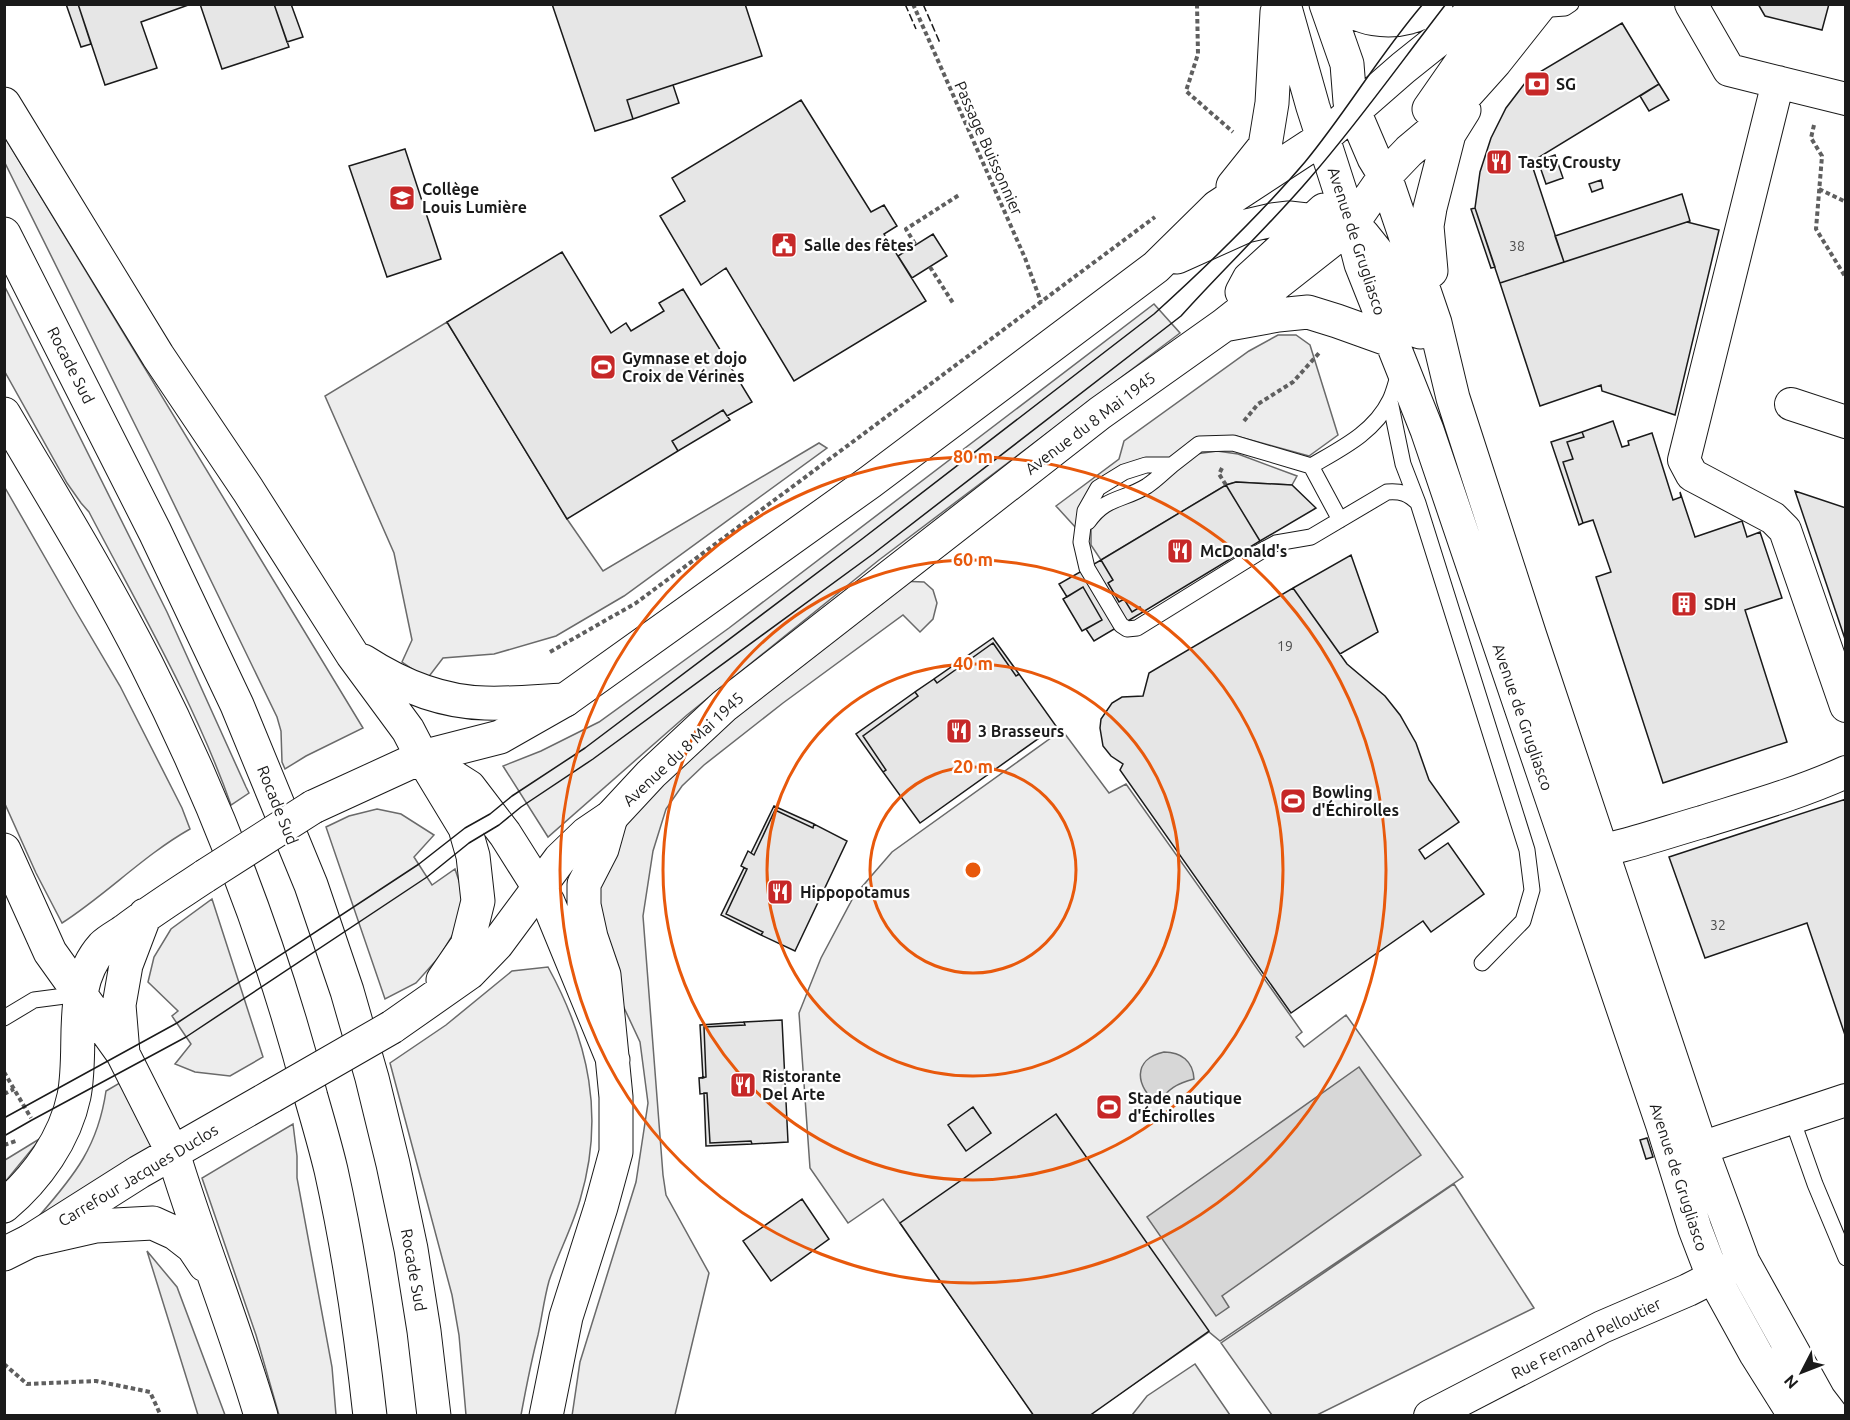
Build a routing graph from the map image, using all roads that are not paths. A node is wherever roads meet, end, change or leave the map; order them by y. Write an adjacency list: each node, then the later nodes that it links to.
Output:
1 (1278, 4): 21 (main road)
2 (1284, 4): 17 (main road, Avenue de Grugliasco)
3 (1290, 4): 16 (main road)
4 (1326, 4): 16 (main road, Avenue de Grugliasco)
5 (1342, 4): 6 (main road)
6 (1436, 4)
7 (1483, 4): 16 (main road)
8 (1502, 4): 18 (main road)
9 (1570, 4): 11 (lane)
10 (1691, 4): 13 (street)
11 (1539, 7): 12 (main road, Avenue du 8 Mai 1945)
12 (1495, 62): 18 (main road, Avenue du 8 Mai 1945); 26 (main road)
13 (1778, 82): 14 (street); 41 (street)
14 (1833, 95)
15 (4, 104): 39 (main road)
16 (1352, 106): 17 (main road); 19 (main road, Avenue de Grugliasco)
17 (1324, 137): 20 (main road, Avenue de Grugliasco); 21 (main road)
18 (1409, 151): 19 (main road, Avenue du 8 Mai 1945)
19 (1379, 167): 20 (main road); 23 (main road, Avenue du 8 Mai 1945); 26 (main road, Avenue de Grugliasco)
20 (1341, 193): 22 (main road); 23 (main road, Avenue de Grugliasco)
21 (1217, 207): 25 (main road)
22 (1313, 220): 23 (main road); 25 (main road); 27 (main road)
23 (1351, 225): 27 (main road, Avenue du 8 Mai 1945); 28 (main road, Avenue de Grugliasco); 29 (main road)
24 (4, 234): 68 (main road, Rocade Sud)
25 (1156, 267): 40 (main road)
26 (1436, 323): 29 (main road, Avenue de Grugliasco)
27 (1224, 325): 28 (main road); 44 (main road, Avenue du 8 Mai 1945)
28 (1396, 353): 30 (lane); 47 (main road, Avenue de Grugliasco)
29 (1453, 398): 46 (main road, Avenue de Grugliasco)
30 (1390, 401): 35 (lane); 36 (lane)
31 (1791, 404): 33 (street)
32 (4, 414): 67 (main road)
33 (1845, 422)
34 (1172, 465): 35 (lane); 38 (lane); 38 (lane)
35 (1311, 466): 37 (lane)
36 (1418, 503): 37 (lane); 50 (lane)
37 (1340, 520): 38 (lane)
38 (1083, 530)
39 (352, 654): 40 (main road); 42 (main road)
40 (565, 700): 42 (main road)
41 (1845, 706)
42 (422, 757): 48 (main road); 49 (main road, bridge); 52 (main road)
43 (1845, 772): 46 (street)
44 (612, 817): 48 (main road); 55 (main road)
45 (4, 850): 51 (main road)
46 (1602, 852): 47 (street); 58 (main road, Avenue de Grugliasco)
47 (1570, 856): 65 (main road, Avenue de Grugliasco)
48 (538, 888): 52 (main road); 55 (main road)
49 (146, 915): 51 (main road); 54 (main road)
50 (1482, 963)
51 (80, 994): 53 (lane); 54 (main road); 60 (main road)
52 (430, 999): 59 (main road, Carrefour Jacques Duclos, bridge)
53 (4, 1018)
54 (123, 1054): 59 (main road)
55 (613, 1060): 69 (main road)
56 (1845, 1100): 57 (street, Avenue de Grugliasco)
57 (1791, 1116): 58 (street, Avenue de Grugliasco); 62 (lane)
58 (1701, 1148): 63 (main road, Avenue de Grugliasco)
59 (173, 1153): 61 (main road, Carrefour Jacques Duclos); 64 (main road)
60 (4, 1206)
61 (17, 1247): 64 (main road)
62 (1845, 1258)
63 (1743, 1262): 65 (street, Rue Fernand Pelloutier); 72 (main road, Avenue de Grugliasco)
64 (213, 1276): 66 (main road)
65 (1713, 1276): 70 (street, Rue Fernand Pelloutier); 71 (main road, Avenue de Grugliasco)
66 (261, 1416)
67 (370, 1416)
68 (434, 1416)
69 (546, 1416)
70 (1430, 1416)
71 (1795, 1416)
72 (1832, 1416)

